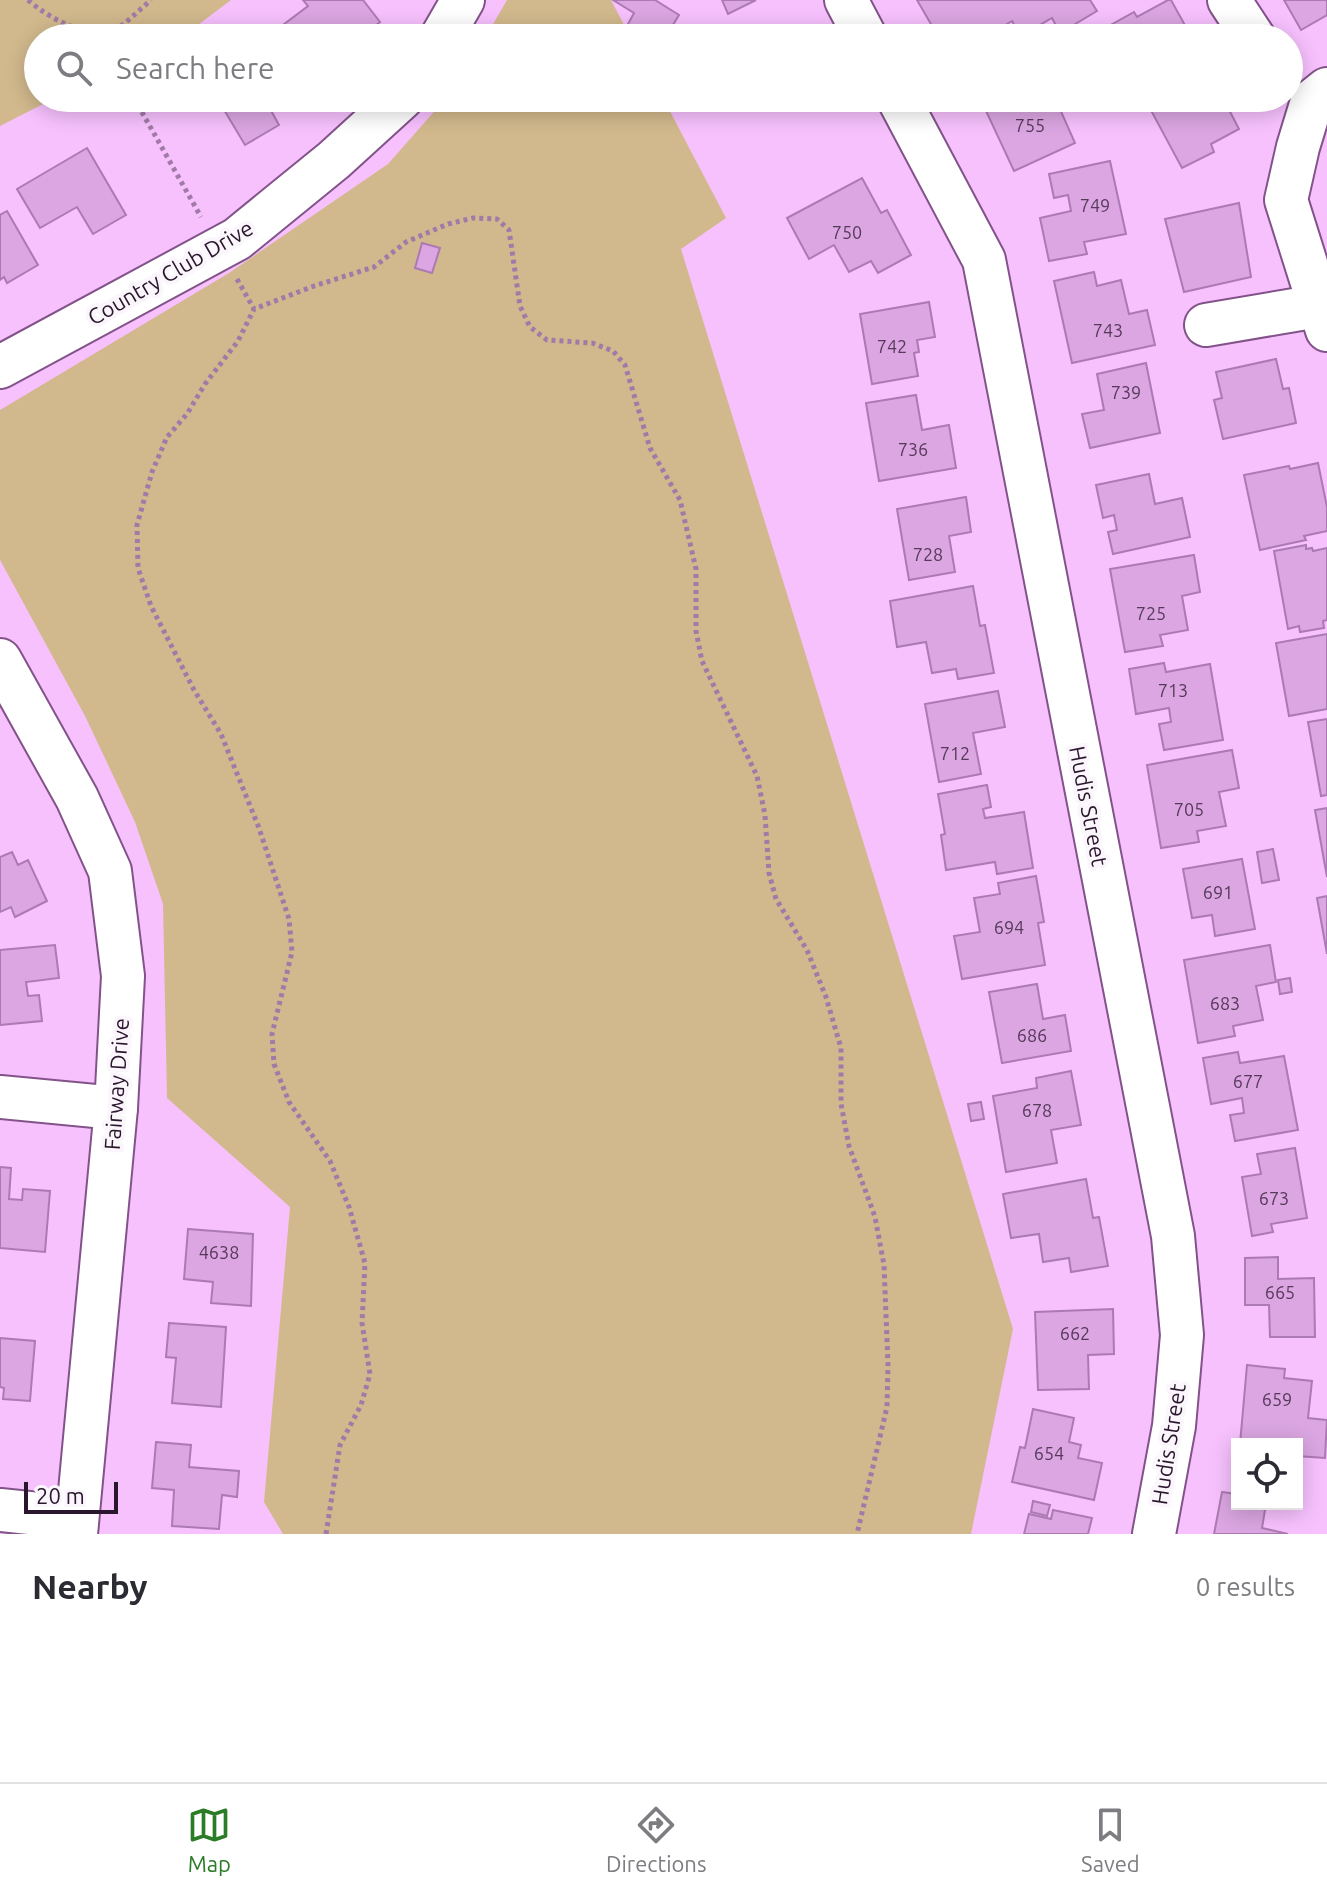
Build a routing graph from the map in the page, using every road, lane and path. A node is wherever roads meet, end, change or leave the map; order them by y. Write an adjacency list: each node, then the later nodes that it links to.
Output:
1 (28, 0): 6 (path)
2 (151, 0): 7 (path)
3 (463, 0): 8 (street)
4 (846, 0): 9 (street)
5 (1229, 0): 10 (street)
6 (65, 24)
7 (124, 24)
8 (449, 24)
9 (859, 24)
10 (1245, 24)
11 (1309, 89): 18 (street)
12 (142, 112): 15 (path)
13 (387, 112): 20 (street, Country Club Drive)
14 (905, 112): 28 (street, Hudis Street)
15 (202, 218)
16 (234, 273): 17 (path)
17 (254, 309): 26 (path); 27 (path)
18 (1323, 318): 19 (street)
19 (1206, 325)
20 (0, 367)
21 (0, 660): 23 (street, Fairway Drive)
22 (0, 1097): 23 (street)
23 (116, 1108): 25 (street, Fairway Drive)
24 (0, 1510): 25 (street)
25 (76, 1526)
26 (326, 1534)
27 (857, 1534)
28 (1154, 1534)

